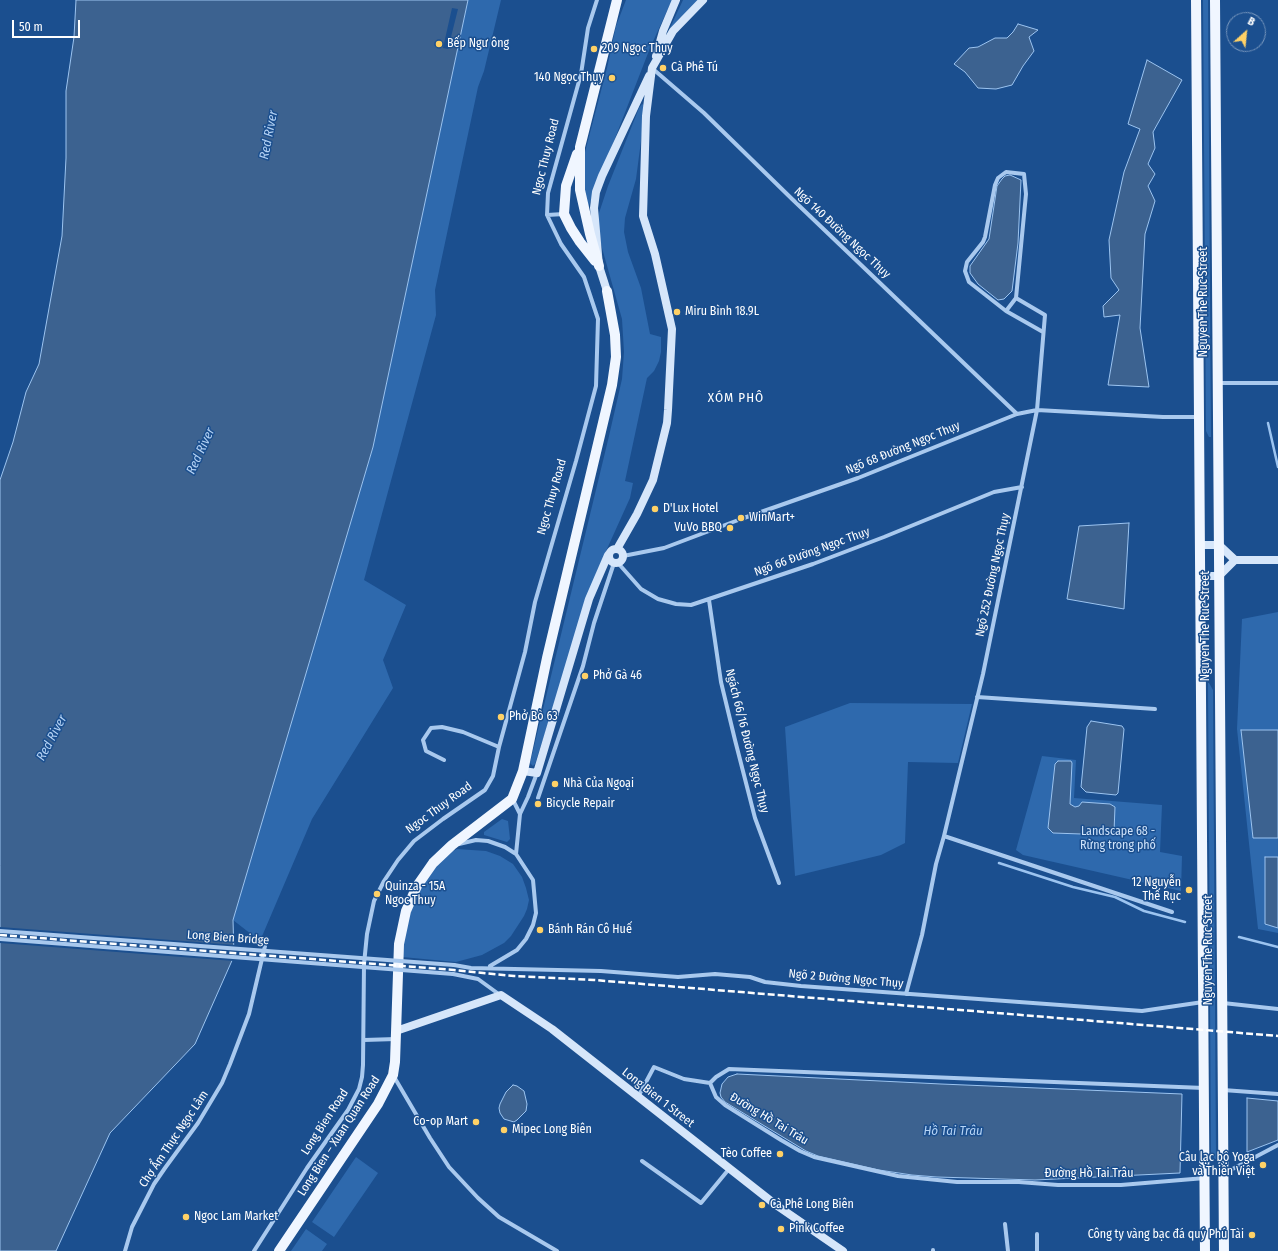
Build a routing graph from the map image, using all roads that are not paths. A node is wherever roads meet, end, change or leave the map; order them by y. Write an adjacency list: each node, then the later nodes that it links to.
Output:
1 (597, 0): 10 (street, Ngoc Thuy Road)
2 (617, 0): 8 (main road)
3 (676, 0): 7 (street)
4 (703, 0): 7 (street)
5 (1196, 0): 20 (main road, Nguyen The Ruc Street)
6 (1215, 0): 16 (main road, Nguyen The Ruc Street)
7 (652, 68): 11 (street); 19 (street, Ngõ 140 Đường Ngọc Thụy); 24 (street)
8 (580, 147): 9 (main road); 11 (main road)
9 (564, 214): 10 (street); 11 (main road)
10 (547, 215): 35 (street, Ngoc Thuy Road)
11 (599, 266): 12 (street)
12 (607, 292): 37 (main road)
13 (1016, 298): 14 (street); 14 (street); 15 (street, Ngõ 252 Đường Ngọc Thụy)
14 (1006, 311): 15 (street)
15 (1043, 332): 18 (street, Ngõ 252 Đường Ngọc Thụy)
16 (1218, 383): 17 (street); 22 (main road, Nguyen The Ruc Street)
17 (1278, 383)
18 (1037, 410): 19 (street, Ngõ 68 Đường Ngọc Thụy); 20 (street, Ngõ 68 Đường Ngọc Thụy); 21 (street, Ngõ 252 Đường Ngọc Thụy)
19 (1017, 414): 26 (street, Ngõ 68 Đường Ngọc Thụy)
20 (1199, 418): 23 (main road, Nguyen The Ruc Street)
21 (1022, 487): 32 (street, Ngõ 66 Đường Ngọc Thụy); 33 (street, Ngõ 252 Đường Ngọc Thụy)
22 (1219, 544): 23 (street); 27 (street); 31 (main road, Nguyen The Ruc Street)
23 (1200, 545): 30 (main road, Nguyen The Ruc Street)
24 (617, 549): 25 (street); 26 (street)
25 (608, 555): 29 (street); 38 (street)
26 (623, 556): 29 (street)
27 (1235, 560): 28 (street); 31 (street)
28 (1278, 560)
29 (616, 563): 32 (street, Ngõ 66 Đường Ngọc Thụy); 39 (street)
30 (1200, 576): 31 (street); 55 (main road, Nguyen The Ruc Street)
31 (1219, 576): 56 (main road, Nguyen The Ruc Street)
32 (709, 600): 45 (street, Ngách 66/16 Đường Ngọc Thụy)
33 (977, 696): 34 (street); 42 (street, Ngõ 252 Đường Ngọc Thụy)
34 (1155, 709)
35 (500, 747): 36 (street); 50 (street, Ngoc Thuy Road)
36 (444, 760)
37 (523, 771): 38 (street); 40 (main road)
38 (537, 773): 41 (street)
39 (538, 798)
40 (512, 799): 41 (street); 43 (main road)
41 (520, 814): 44 (street)
42 (944, 836): 46 (street); 53 (street, Ngõ 252 Đường Ngọc Thụy)
43 (452, 845): 44 (street); 58 (main road, Long Bien – Xuan Quan Road)
44 (516, 854): 51 (street)
45 (779, 883)
46 (1172, 912)
47 (0, 931): 51 (street, Long Bien Bridge, bridge)
48 (0, 939): 52 (street, Long Bien Bridge, bridge)
49 (265, 946): 73 (street, Chợ Ẩm Thực Ngọc Lâm)
50 (364, 964): 59 (street, Long Bien Road)
51 (487, 967): 53 (street, Ngõ 2 Đường Ngọc Thụy)
52 (453, 974): 54 (street, Long Bien 1 Street)
53 (906, 994): 55 (street, Ngõ 2 Đường Ngọc Thụy)
54 (501, 995): 58 (street); 65 (street, Long Bien 1 Street)
55 (1203, 1002): 62 (main road, Nguyen The Ruc Street)
56 (1222, 1003): 57 (street); 63 (main road, Nguyen The Ruc Street)
57 (1278, 1009)
58 (396, 1035): 59 (street); 60 (main road, Long Bien – Xuan Quan Road)
59 (364, 1040): 74 (street, Long Bien Road)
60 (393, 1075): 75 (main road, Long Bien – Xuan Quan Road); 76 (street)
61 (710, 1084): 62 (street); 65 (street); 70 (street, Đường Hồ Tai Trâu)
62 (1204, 1088): 70 (main road, Nguyen The Ruc Street)
63 (1223, 1090): 64 (street); 69 (main road, Nguyen The Ruc Street)
64 (1278, 1094)
65 (638, 1097): 68 (street, Long Bien 1 Street)
66 (1278, 1145): 69 (street)
67 (642, 1161): 68 (street)
68 (729, 1169): 77 (street, Long Bien 1 Street)
69 (1224, 1174): 81 (main road, Nguyen The Ruc Street)
70 (1205, 1178): 80 (main road, Nguyen The Ruc Street)
71 (1005, 1224): 78 (street)
72 (1036, 1234): 79 (street)
73 (125, 1251)
74 (254, 1251)
75 (279, 1251)
76 (557, 1251)
77 (843, 1251)
78 (1008, 1251)
79 (1037, 1251)
80 (1205, 1251)
81 (1224, 1251)

